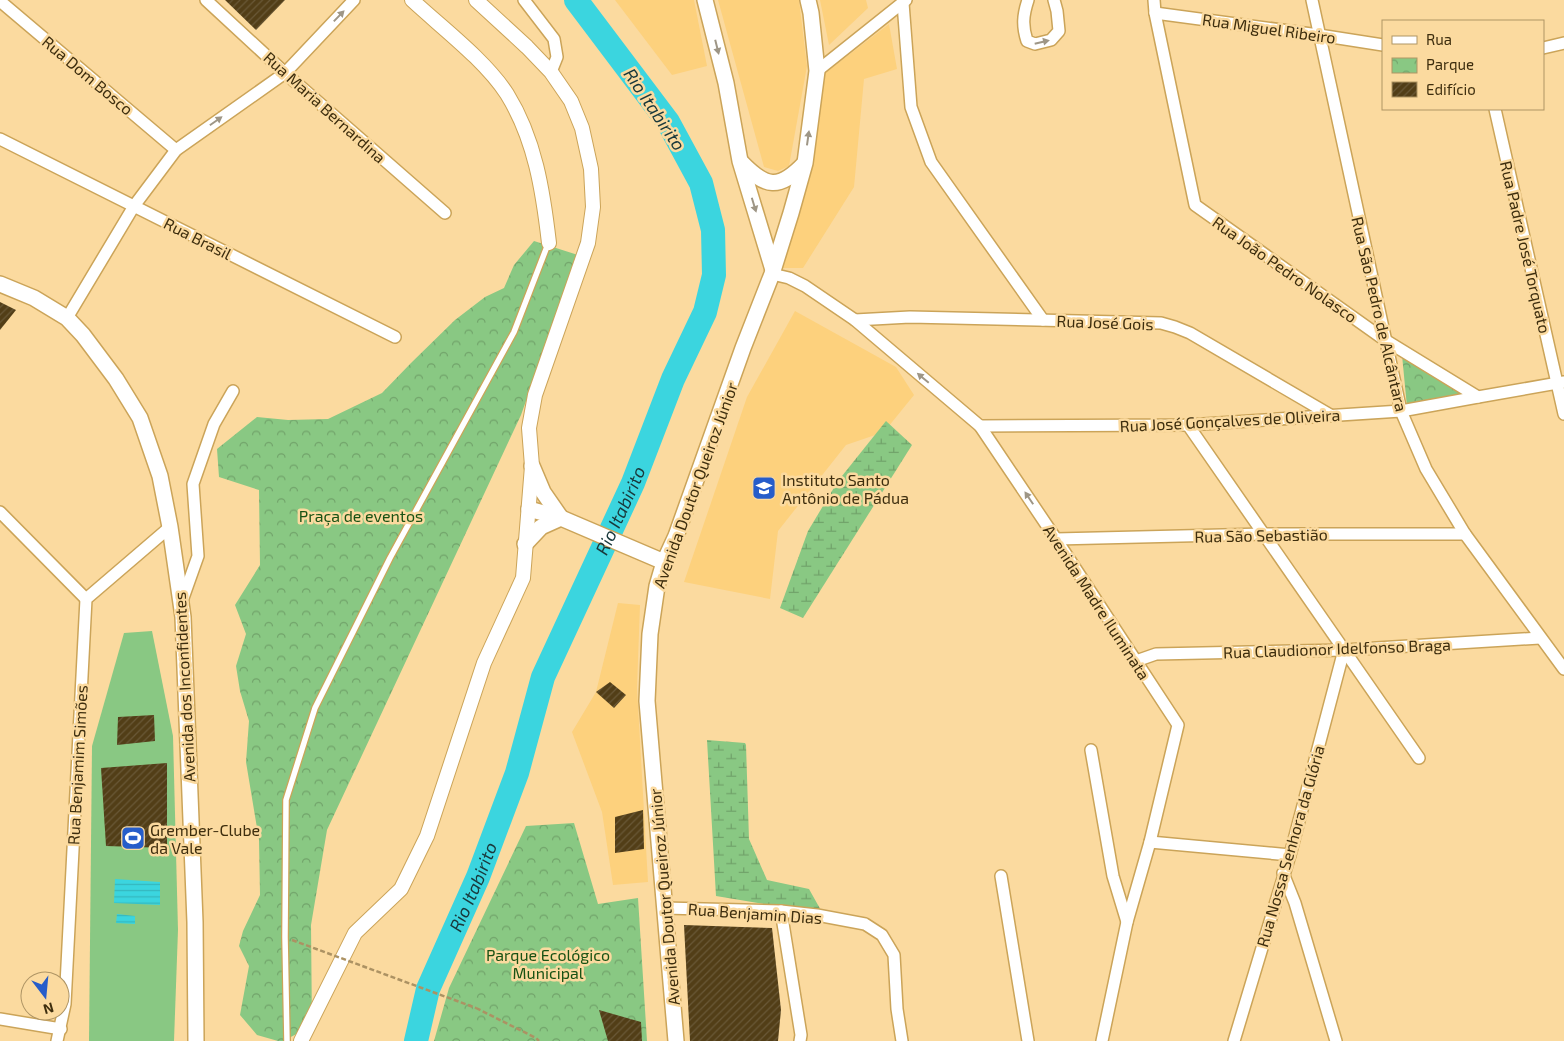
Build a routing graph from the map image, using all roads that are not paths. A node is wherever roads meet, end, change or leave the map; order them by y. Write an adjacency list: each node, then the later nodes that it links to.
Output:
1 (206, 0): 21 (street, Rua Maria Bernardina)
2 (354, 0): 21 (street, one-way to 2)
3 (412, 0): 29 (street)
4 (476, 0): 20 (street)
5 (524, 0): 20 (street)
6 (705, 0): 25 (main road, one-way to 25)
7 (808, 0): 19 (main road, Avenida Doutor Queiroz Júnior)
8 (1028, 0): 9 (street, one-way to 9)
9 (1054, 0)
10 (1154, 0): 14 (street, Rua João Pedro Nolasco)
11 (1312, 0): 15 (street, Rua São Pedro de Alcântara)
12 (0, 1): 24 (street, Rua Dom Bosco)
13 (905, 1): 19 (street); 34 (street)
14 (1155, 13): 15 (street, Rua Miguel Ribeiro); 36 (street, Rua João Pedro Nolasco)
15 (1319, 35): 17 (street, Rua Miguel Ribeiro); 36 (street, Rua São Pedro de Alcântara)
16 (1564, 43): 18 (street)
17 (1382, 45)
18 (1544, 48)
19 (817, 71): 26 (main road, Avenida Doutor Queiroz Júnior, one-way to 19)
20 (551, 72): 45 (street)
21 (285, 73): 24 (street, one-way to 21); 28 (street, Rua Maria Bernardina)
22 (1495, 110): 37 (street, Rua Padre José Torquato)
23 (0, 139): 27 (street, Rua Brasil)
24 (176, 150): 27 (street)
25 (740, 161): 26 (main road); 30 (main road, one-way to 30)
26 (805, 163): 30 (main road, Avenida Doutor Queiroz Júnior)
27 (134, 206): 32 (street); 35 (street, Rua Brasil)
28 (444, 213)
29 (549, 243): 74 (lane)
30 (773, 272): 33 (street, Avenida Madre Iluminata); 54 (main road, Avenida Doutor Queiroz Júnior)
31 (0, 284): 32 (main road, Avenida dos Inconfidentes)
32 (67, 318): 49 (main road, Avenida dos Inconfidentes)
33 (855, 320): 34 (street, Rua José Gois); 44 (street, Avenida Madre Iluminata, one-way to 33)
34 (1043, 320): 42 (street, Rua José Gois)
35 (395, 338)
36 (1385, 340): 39 (street, Rua João Pedro Nolasco); 40 (street, Rua São Pedro de Alcântara)
37 (1561, 383): 39 (street); 41 (street, Rua Padre José Torquato)
38 (234, 391): 56 (street)
39 (1478, 398): 40 (street, Rua José Gonçalves de Oliveira)
40 (1401, 411): 42 (street, Rua José Gonçalves de Oliveira); 51 (street, Rua São Pedro de Alcântara)
41 (1564, 414)
42 (1332, 416): 43 (street, Rua José Gonçalves de Oliveira)
43 (1188, 425): 44 (street, Rua José Gonçalves de Oliveira); 50 (street)
44 (980, 426): 52 (street, Avenida Madre Iluminata, one-way to 44)
45 (532, 466): 46 (street); 48 (main road)
46 (529, 509): 48 (main road); 53 (street)
47 (0, 512): 55 (street)
48 (566, 520): 53 (main road); 54 (main road)
49 (170, 527): 55 (street); 56 (main road, Avenida dos Inconfidentes)
50 (1264, 534): 51 (street, Rua São Sebastião); 52 (street, Rua São Sebastião); 58 (street)
51 (1465, 534): 57 (street, Rua São Pedro de Alcântara)
52 (1056, 539): 59 (street, Avenida Madre Iluminata)
53 (525, 544): 75 (street)
54 (664, 562): 67 (main road, Avenida Doutor Queiroz Júnior)
55 (86, 599): 71 (street, Rua Benjamim Simões)
56 (181, 602): 73 (main road, Avenida dos Inconfidentes)
57 (1540, 638): 58 (street, Rua Claudionor Idelfonso Braga); 60 (street, Rua São Pedro de Alcântara)
58 (1344, 650): 59 (street, Rua Claudionor Idelfonso Braga); 62 (street); 64 (street, Rua Nossa Senhora da Glória)
59 (1136, 661): 63 (street, Avenida Madre Iluminata)
60 (1564, 669)
61 (1091, 750): 69 (street)
62 (1420, 758)
63 (1150, 842): 64 (street); 69 (street, Avenida Madre Iluminata)
64 (1290, 855): 65 (street, Rua Nossa Senhora da Glória)
65 (1283, 874): 81 (street, Rua Nossa Senhora da Glória); 82 (street)
66 (1000, 876): 79 (street)
67 (664, 908): 68 (street, Rua Benjamin Dias); 76 (main road, Avenida Doutor Queiroz Júnior)
68 (781, 911): 77 (street); 78 (street, Rua Benjamin Dias)
69 (1127, 922): 80 (street, Avenida Madre Iluminata)
70 (0, 1019): 71 (street)
71 (61, 1028): 72 (street, Rua Benjamim Simões)
72 (57, 1041)
73 (196, 1041)
74 (287, 1041)
75 (300, 1041)
76 (676, 1041)
77 (800, 1041)
78 (902, 1041)
79 (1028, 1041)
80 (1102, 1041)
81 (1234, 1041)
82 (1336, 1041)

